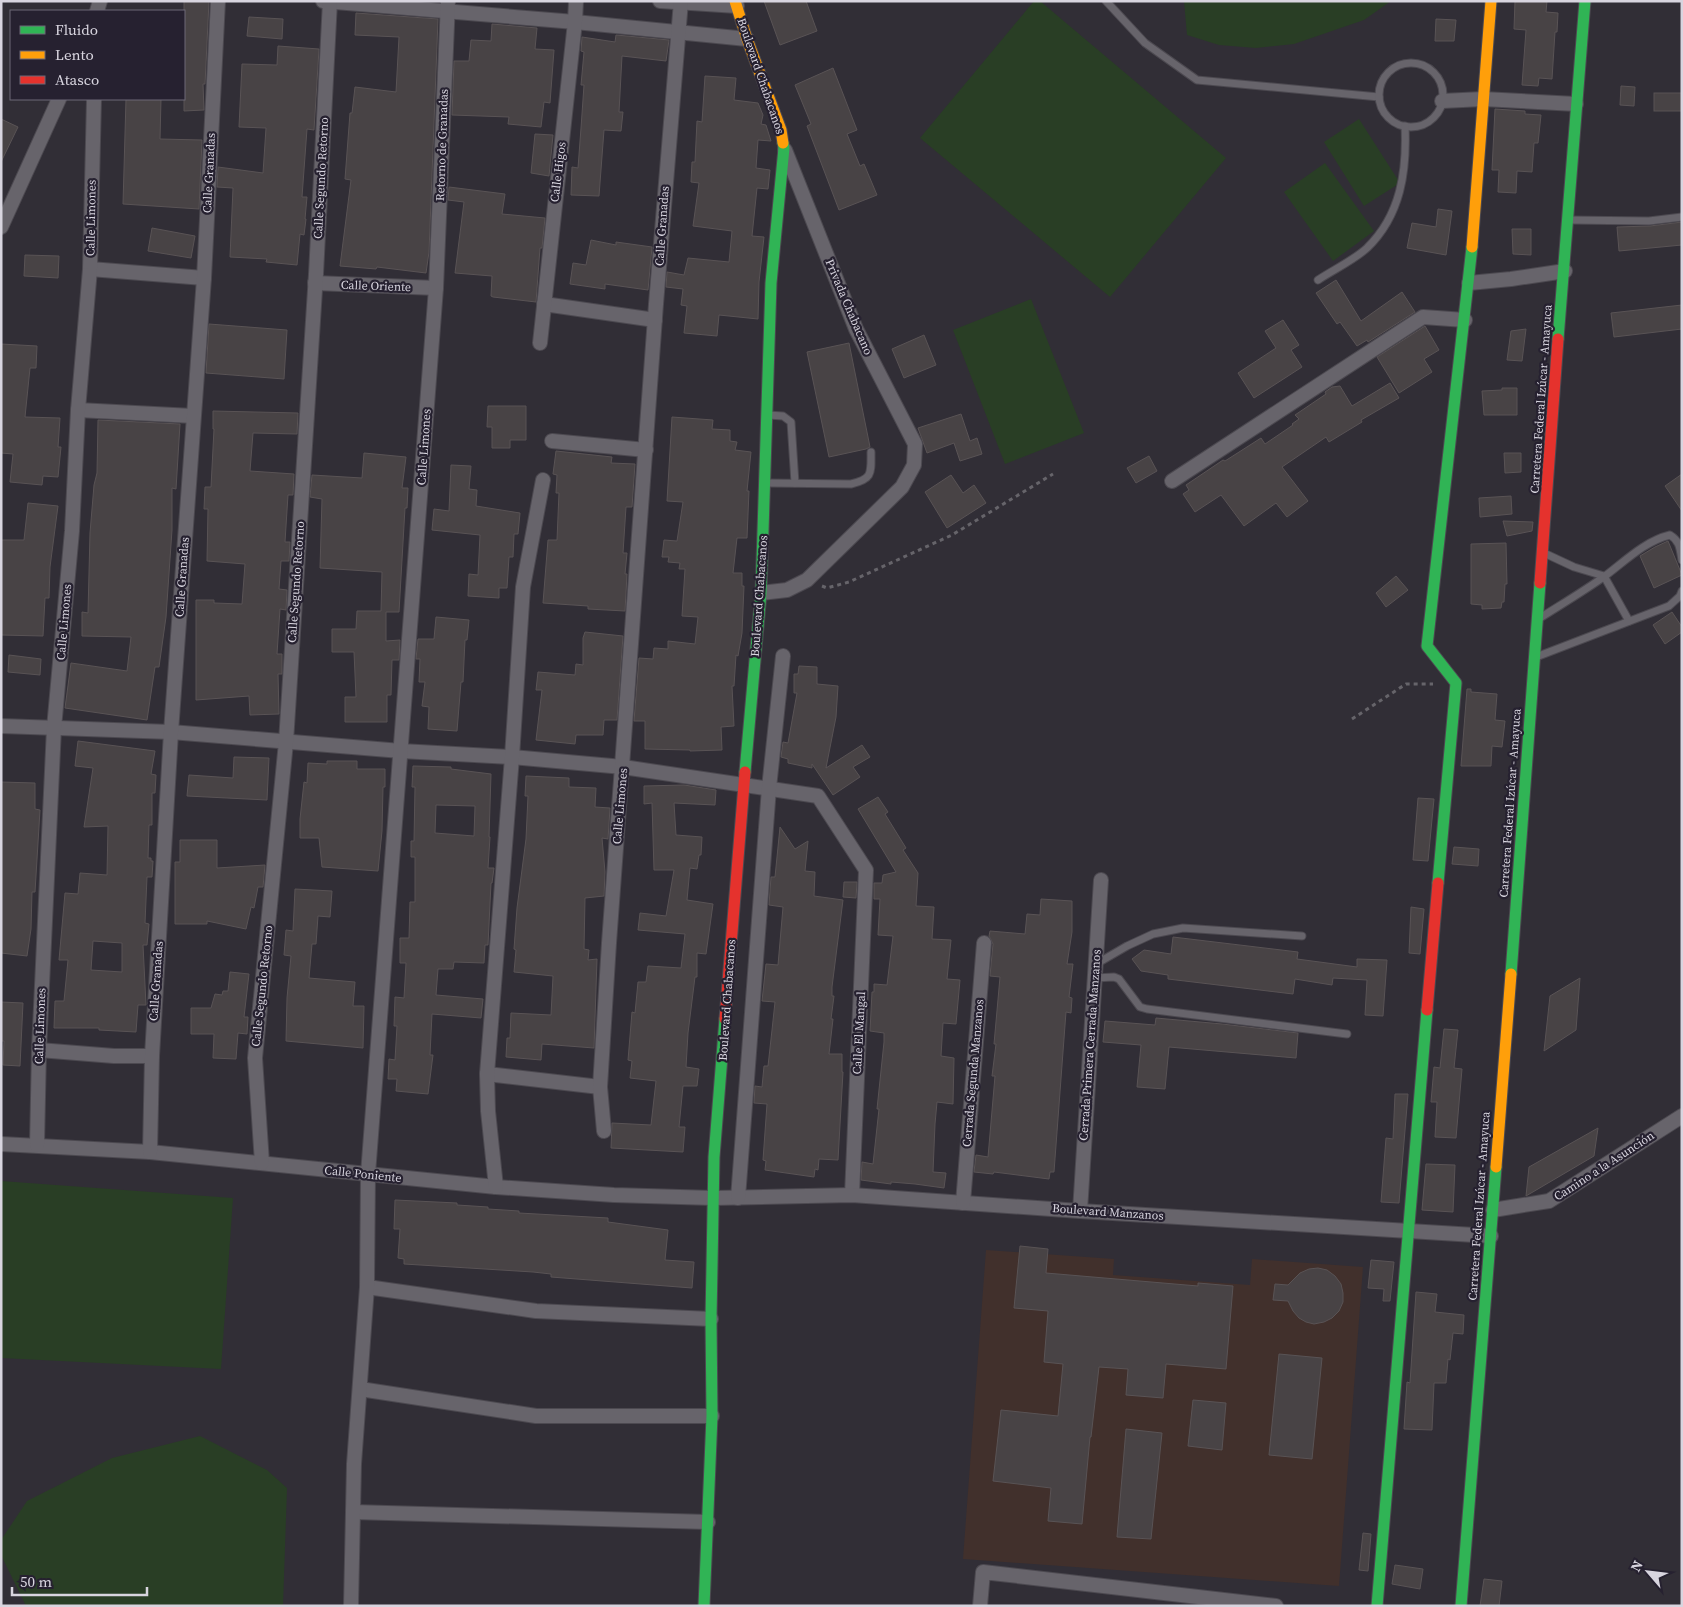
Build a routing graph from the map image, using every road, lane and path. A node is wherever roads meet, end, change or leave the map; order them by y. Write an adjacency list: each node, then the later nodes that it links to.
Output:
1 (218, 1): 28 (street, Calle Granadas)
2 (323, 1): 8 (street)
3 (576, 1): 12 (street, Calle Higos)
4 (660, 1): 9 (street)
5 (1106, 1): 15 (lane)
6 (1491, 1): 16 (street)
7 (1585, 1): 20 (street, Carretera Federal Izúcar - Amayuca)
8 (330, 2): 11 (street); 30 (street, Calle Segundo Retorno)
9 (680, 2): 10 (street); 13 (street, Calle Granadas)
10 (736, 3): 14 (street, Boulevard Chabacanos)
11 (448, 7): 12 (street); 32 (street, Retorno de Granadas)
12 (576, 22): 13 (street); 33 (street, Calle Higos)
13 (677, 32): 14 (street); 34 (street, Calle Granadas)
14 (747, 39): 22 (street, Boulevard Chabacanos)
15 (1379, 97): 19 (lane); 21 (lane)
16 (1483, 99): 19 (street); 20 (street); 31 (street)
17 (59, 100): 25 (street)
18 (94, 100): 26 (street, Calle Limones)
19 (1442, 101): 21 (lane)
20 (1576, 104): 24 (street, Carretera Federal Izúcar - Amayuca)
21 (1405, 126): 29 (lane)
22 (784, 148): 38 (street, Boulevard Chabacanos); 51 (street, Privada Chabacano)
23 (1682, 217): 24 (lane)
24 (1568, 220): 27 (street, Carretera Federal Izúcar - Amayuca)
25 (1, 227)
26 (90, 269): 28 (street); 37 (street, Calle Limones)
27 (1565, 271): 31 (street); 48 (street, Carretera Federal Izúcar - Amayuca)
28 (204, 278): 39 (street, Calle Granadas)
29 (1318, 280)
30 (315, 283): 32 (street, Calle Oriente); 63 (street, Calle Segundo Retorno)
31 (1469, 283): 35 (street)
32 (436, 288): 64 (street, Calle Limones)
33 (544, 304): 34 (street); 36 (street, Calle Higos)
34 (655, 320): 41 (street, Calle Granadas)
35 (1465, 320): 45 (street); 58 (street)
36 (540, 343)
37 (78, 410): 39 (street); 61 (street, Calle Limones)
38 (767, 415): 46 (street, Boulevard Chabacanos); 47 (lane)
39 (193, 416): 62 (street, Calle Granadas)
40 (552, 441): 41 (street)
41 (646, 450): 66 (street, Calle Limones)
42 (870, 452): 47 (lane)
43 (1053, 474): 51 (path)
44 (543, 480): 65 (street)
45 (1172, 481)
46 (764, 483): 47 (lane); 53 (street, Boulevard Chabacanos)
47 (795, 483)
48 (1544, 553): 50 (lane); 54 (street, Carretera Federal Izúcar - Amayuca)
49 (1682, 560): 50 (lane)
50 (1604, 576): 54 (lane); 55 (lane)
51 (807, 580): 53 (street)
52 (1682, 590): 55 (lane)
53 (761, 592): 67 (street, Boulevard Chabacanos)
54 (1538, 619): 57 (street, Carretera Federal Izúcar - Amayuca)
55 (1629, 620): 57 (lane)
56 (783, 656): 68 (street, Boulevard Chabacanos)
57 (1535, 657): 89 (street, Carretera Federal Izúcar - Amayuca)
58 (1456, 683): 59 (path); 91 (street)
59 (1352, 718)
60 (1, 726): 61 (street)
61 (54, 728): 62 (street); 74 (street, Calle Limones)
62 (171, 732): 63 (street); 75 (street, Calle Granadas)
63 (286, 742): 64 (street); 83 (street, Calle Segundo Retorno)
64 (401, 750): 65 (street); 84 (street, Calle Limones)
65 (512, 757): 66 (street); 76 (street)
66 (623, 767): 67 (street); 77 (street, Calle Limones)
67 (744, 784): 68 (street); 87 (street, Boulevard Chabacanos)
68 (769, 788): 86 (street, Calle El Mangal); 87 (street, Boulevard Chabacanos)
69 (1101, 880): 72 (street, Cerrada Primera Cerrada Manzanos)
70 (1302, 936): 72 (lane)
71 (984, 943): 88 (street, Cerrada Segunda Manzanos)
72 (1095, 971): 73 (lane); 90 (street, Cerrada Primera Cerrada Manzanos)
73 (1347, 1034)
74 (39, 1050): 75 (street); 81 (street, Calle Limones)
75 (152, 1056): 82 (street, Calle Granadas)
76 (487, 1074): 77 (street); 85 (street)
77 (600, 1086): 79 (street, Calle Limones)
78 (1682, 1116): 89 (street, Camino a la Asunción)
79 (604, 1131)
80 (1, 1144): 81 (street, Calle Poniente)
81 (37, 1145): 82 (street, Calle Poniente)
82 (150, 1152): 83 (street, Calle Poniente)
83 (262, 1163): 84 (street, Calle Poniente)
84 (368, 1174): 85 (street, Calle Poniente); 93 (street, Calle Limones)
85 (496, 1187): 87 (street, Calle Poniente)
86 (852, 1195): 87 (street, Boulevard Manzanos); 88 (street, Boulevard Manzanos)
87 (726, 1198): 94 (street)
88 (963, 1203): 90 (street, Boulevard Manzanos)
89 (1493, 1210): 92 (street, Carretera Federal Izúcar - Amayuca)
90 (1080, 1211): 91 (street, Boulevard Manzanos)
91 (1408, 1231): 92 (street, Boulevard Manzanos); 103 (street)
92 (1491, 1236): 104 (street, Carretera Federal Izúcar - Amayuca)
93 (367, 1288): 94 (street); 95 (street, Calle Limones)
94 (711, 1319): 96 (street)
95 (360, 1389): 96 (street); 97 (street, Calle Limones)
96 (712, 1416): 98 (street)
97 (353, 1512): 98 (street); 99 (street, Calle Limones)
98 (708, 1522): 100 (street)
99 (351, 1606)
100 (704, 1606)
101 (980, 1606): 102 (street)
102 (1276, 1606)
103 (1377, 1606)
104 (1461, 1606)

